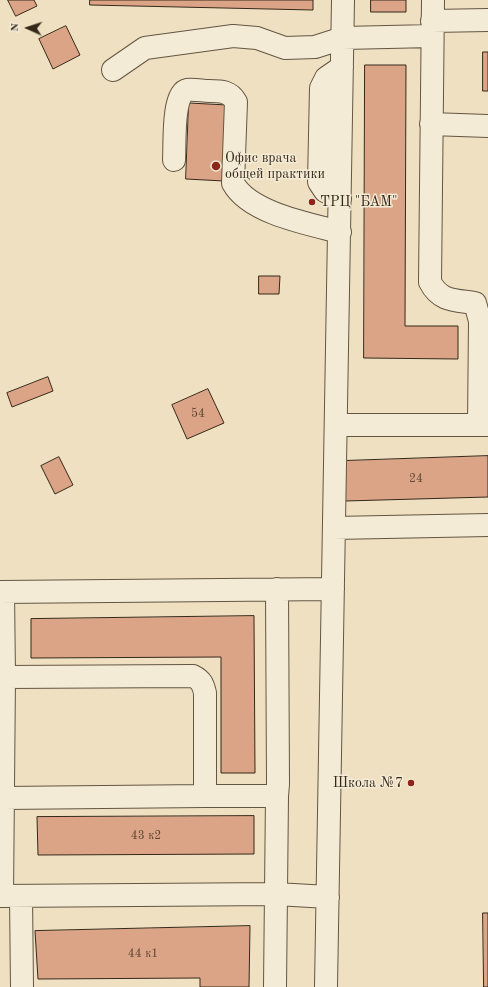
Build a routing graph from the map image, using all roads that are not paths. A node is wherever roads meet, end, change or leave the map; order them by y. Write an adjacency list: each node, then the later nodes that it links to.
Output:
1 (344, 0): 4 (street)
2 (432, 19): 3 (street); 4 (street); 6 (street)
3 (488, 20)
4 (343, 38): 5 (street); 9 (street)
5 (113, 70)
6 (431, 124): 7 (street); 10 (street)
7 (488, 126)
8 (174, 160): 9 (street)
9 (340, 232): 11 (street)
10 (482, 303): 12 (street)
11 (337, 425): 12 (street); 14 (street)
12 (484, 425)
13 (488, 525): 14 (street)
14 (334, 528): 16 (street)
15 (277, 589): 16 (street); 17 (street); 20 (street)
16 (333, 589): 24 (street)
17 (2, 592): 18 (street)
18 (4, 676): 19 (street); 21 (street)
19 (204, 796): 20 (street); 21 (street)
20 (277, 796): 22 (street)
21 (3, 798): 23 (street)
22 (276, 894): 23 (street); 24 (street); 26 (street)
23 (8, 896): 25 (street)
24 (328, 896): 27 (street)
25 (22, 987)
26 (275, 987)
27 (326, 987)

